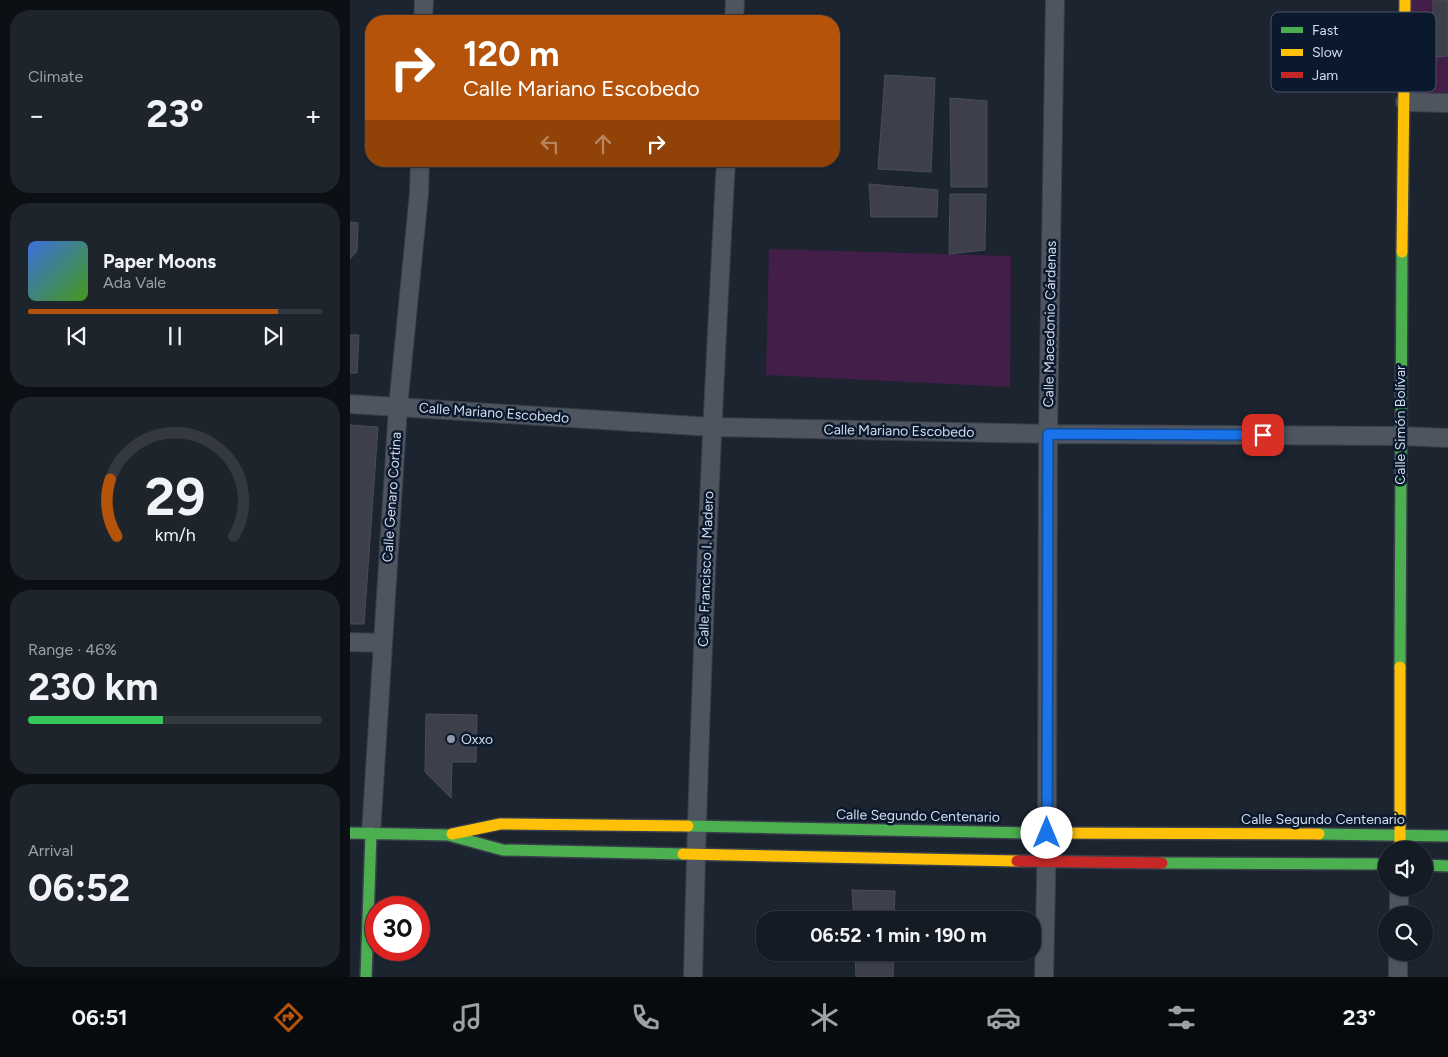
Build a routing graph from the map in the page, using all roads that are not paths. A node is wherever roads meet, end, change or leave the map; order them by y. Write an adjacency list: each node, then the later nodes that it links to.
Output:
1 (424, 0): 4 (street)
2 (735, 0): 5 (street)
3 (1055, 0): 14 (street, Calle Macedonio Cárdenas)
4 (423, 15)
5 (734, 15)
6 (1405, 92): 7 (street, Calle Simón Bolívar)
7 (1405, 102): 8 (street); 15 (street, Calle Simón Bolívar)
8 (1448, 103)
9 (420, 167): 12 (street, Calle Genaro Cortina)
10 (726, 167): 13 (street, Calle Francisco I. Madero)
11 (350, 404): 12 (street, Calle Mariano Escobedo)
12 (398, 407): 13 (street, Calle Mariano Escobedo); 18 (street, Calle Genaro Cortina)
13 (712, 427): 14 (street, Calle Mariano Escobedo); 19 (street, Calle Francisco I. Madero)
14 (1048, 434): 15 (street, Calle Mariano Escobedo); 21 (street, Calle Macedonio Cárdenas)
15 (1400, 436): 16 (street, Calle Mariano Escobedo); 23 (street, Calle Simón Bolívar)
16 (1448, 438)
17 (350, 642): 18 (street)
18 (382, 644): 22 (street, Calle Genaro Cortina)
19 (696, 826): 21 (street, Calle Segundo Centenario); 24 (street, Calle Segundo Centenario); 27 (street, Calle Francisco I. Madero)
20 (350, 833): 22 (street, Calle Segundo Centenario)
21 (1047, 833): 23 (street, Calle Segundo Centenario); 28 (street, Calle Macedonio Cárdenas)
22 (371, 834): 24 (street, Calle Segundo Centenario); 33 (street)
23 (1400, 834): 25 (street, Calle Segundo Centenario); 26 (street, Calle Simón Bolívar)
24 (448, 835): 27 (street, Calle Segundo Centenario)
25 (1448, 836)
26 (1400, 841)
27 (696, 854): 28 (street, Calle Segundo Centenario); 34 (street, Calle Francisco I. Madero)
28 (1047, 862): 29 (street, Calle Segundo Centenario); 35 (street, Calle Macedonio Cárdenas)
29 (1378, 864)
30 (1433, 865): 31 (street)
31 (1448, 866)
32 (1398, 961): 36 (street)
33 (366, 977)
34 (693, 977)
35 (1044, 977)
36 (1398, 977)

